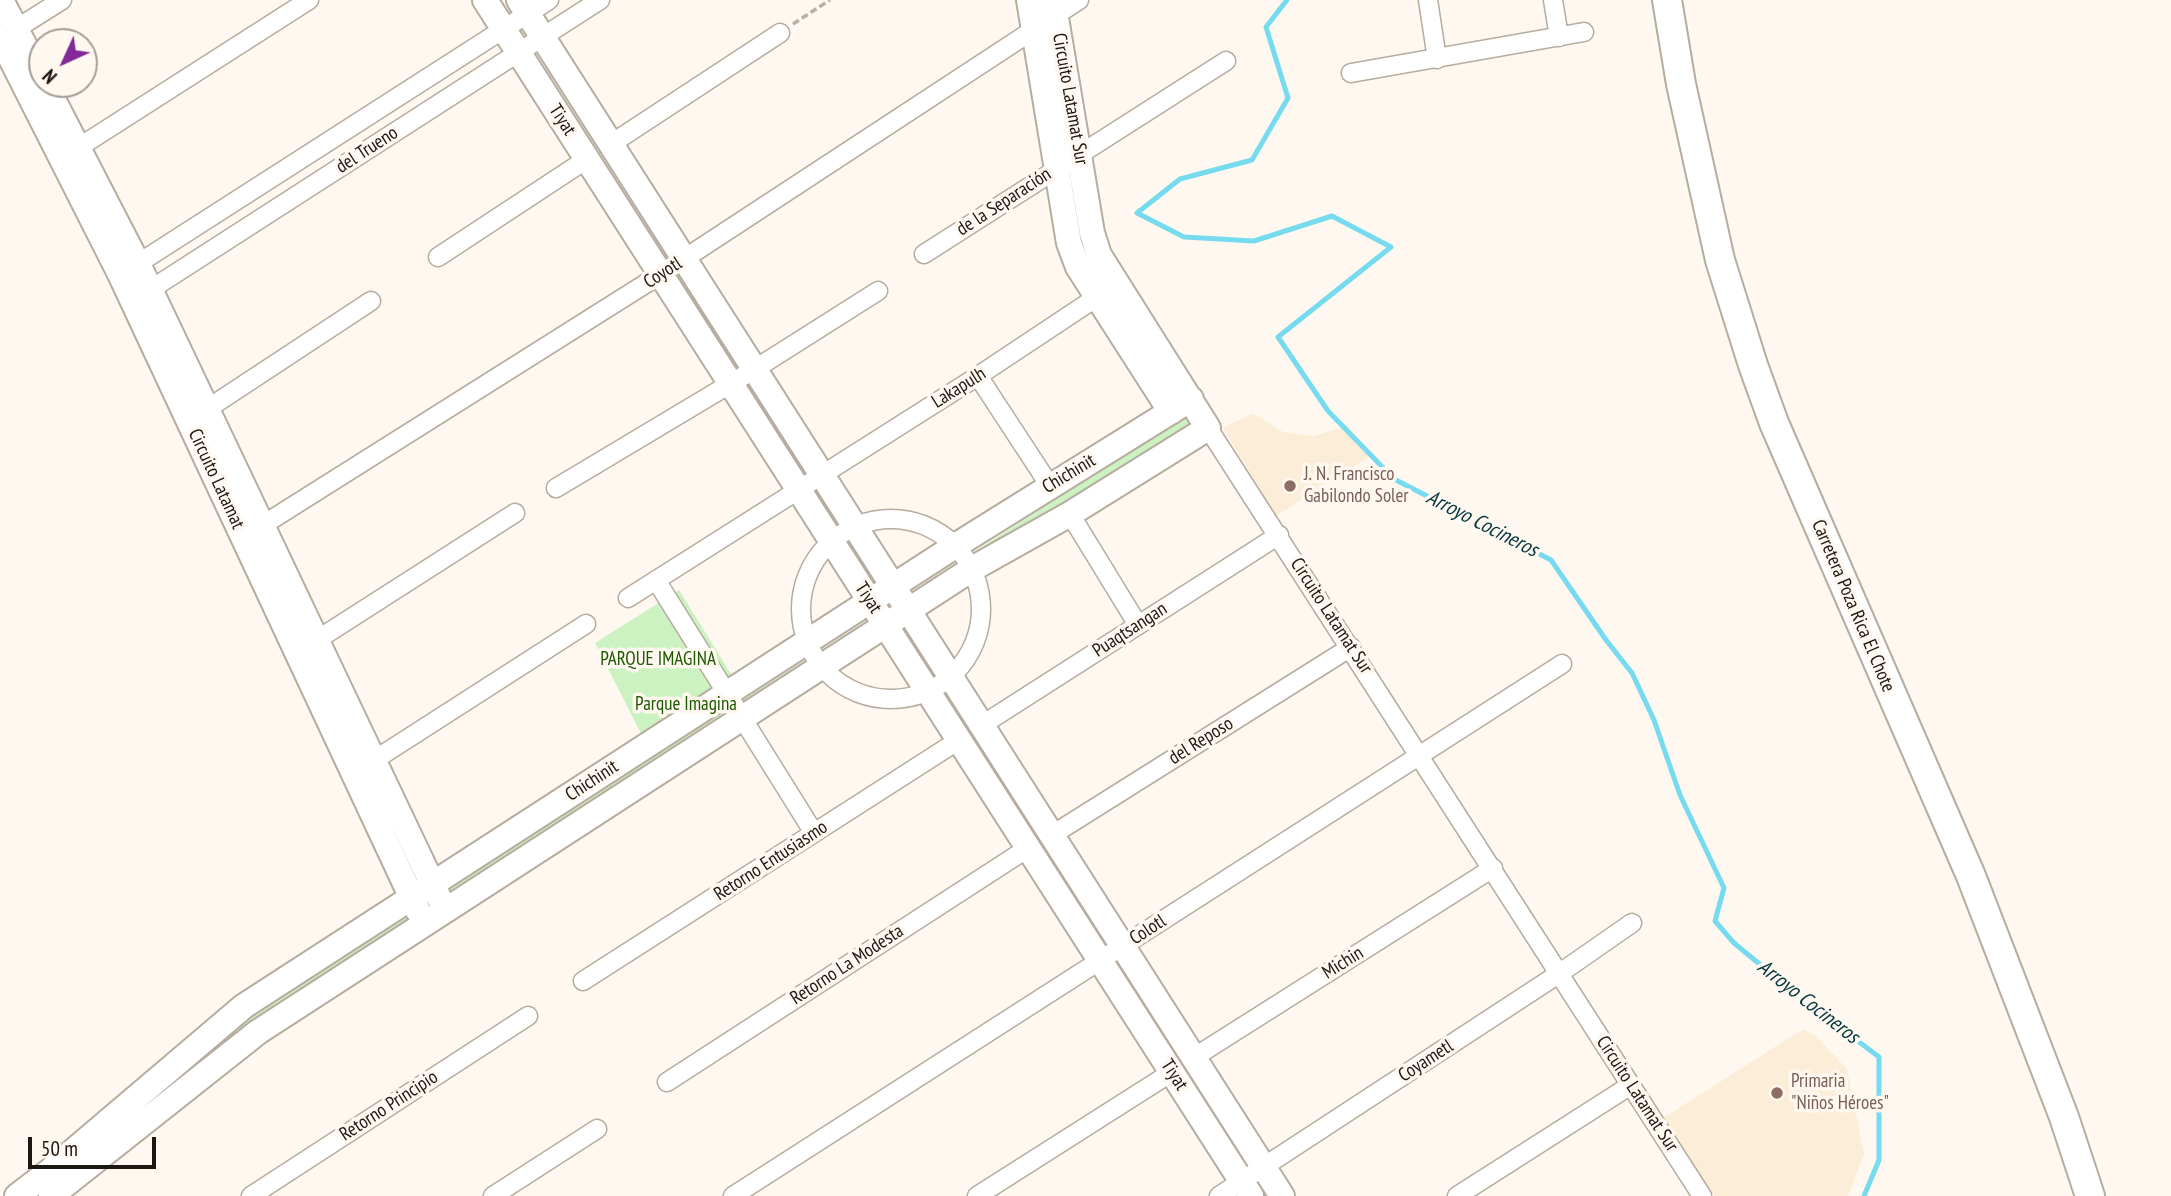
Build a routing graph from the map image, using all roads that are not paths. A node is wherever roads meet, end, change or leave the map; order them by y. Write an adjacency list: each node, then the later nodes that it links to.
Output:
1 (1, 0): 18 (street, Circuito Latamat)
2 (62, 0): 18 (street)
3 (309, 0): 28 (street)
4 (485, 0): 14 (street, Tiyat)
5 (549, 0): 12 (street, del Trueno)
6 (600, 0): 19 (street, del Trueno)
7 (1029, 0): 15 (street, Circuito Latamat Sur)
8 (1079, 0): 13 (street, Coyotl)
9 (1428, 0): 22 (street)
10 (1553, 0): 20 (street)
11 (1667, 0): 112 (main road, Carretera Poza Rica El Chote)
12 (524, 7): 14 (street, del Trueno); 19 (street, Tiyat)
13 (1055, 7): 15 (street, Coyotl); 29 (street, Circuito Latamat Sur)
14 (503, 29): 21 (street, Tiyat); 35 (street, del Trueno)
15 (1035, 29): 31 (street, Circuito Latamat Sur); 34 (street, Coyotl)
16 (1584, 32): 20 (street)
17 (780, 33): 27 (street)
18 (6, 35): 24 (street, Circuito Latamat); 28 (street, Circuito Latamat)
19 (543, 37): 21 (street, del Trueno); 27 (street, Tiyat)
20 (1559, 37): 22 (street)
21 (519, 52): 30 (street, Tiyat); 39 (street, del Trueno)
22 (1437, 59): 25 (street)
23 (1226, 61): 29 (street, de la Separación)
24 (28, 62)
25 (1351, 73)
26 (50, 98): 28 (street, Circuito Latamat)
27 (611, 144): 34 (street, Tiyat)
28 (69, 153): 35 (street, Circuito Latamat)
29 (1079, 154): 31 (street, de la Separación); 37 (street, Circuito Latamat Sur)
30 (587, 159): 33 (street); 36 (street, Tiyat)
31 (1057, 169): 32 (street, de la Separación); 37 (street, Circuito Latamat Sur)
32 (924, 254)
33 (438, 257)
34 (685, 259): 36 (street, Coyotl); 41 (street, Tiyat)
35 (129, 269): 39 (street, Circuito Latamat)
36 (661, 274): 43 (street, Tiyat); 54 (street, Coyotl)
37 (1107, 290): 42 (street, Lakapulh); 44 (street, Circuito Latamat Sur)
38 (878, 291): 41 (street)
39 (141, 295): 45 (street, Circuito Latamat)
40 (371, 301): 45 (street)
41 (755, 369): 43 (street); 47 (street, Tiyat)
42 (978, 376): 47 (street, Lakapulh); 48 (street)
43 (730, 383): 49 (street); 50 (street, Tiyat)
44 (1181, 406): 46 (street, Circuito Latamat Sur); 48 (street, Chichinit)
45 (198, 415): 54 (street, Circuito Latamat)
46 (1208, 428): 52 (street, Chichinit); 55 (street, Circuito Latamat Sur)
47 (821, 474): 50 (street, Lakapulh); 53 (street, Tiyat)
48 (1050, 486): 57 (street, Chichinit)
49 (556, 488)
50 (798, 489): 56 (street, Tiyat); 59 (street, Lakapulh)
51 (515, 513): 68 (street)
52 (1070, 514): 58 (street, Chichinit); 65 (street)
53 (855, 527): 56 (street); 57 (street); 60 (street, Tiyat)
54 (252, 531): 68 (street, Circuito Latamat)
55 (1279, 535): 65 (street, Puaqtsangan); 69 (street, Circuito Latamat Sur)
56 (831, 541): 62 (street, Tiyat); 67 (street)
57 (956, 545): 58 (street); 60 (street, Chichinit)
58 (972, 569): 63 (street, Chichinit); 72 (street)
59 (656, 580): 61 (street, Lakapulh); 74 (street)
60 (893, 586): 62 (street, Chichinit); 63 (street, Tiyat)
61 (628, 598)
62 (870, 601): 66 (street, Tiyat); 67 (street, Chichinit)
63 (909, 611): 66 (street, Chichinit); 72 (street, Tiyat)
64 (586, 624): 79 (street)
65 (1138, 625): 76 (street, Puaqtsangan)
66 (886, 626): 71 (street, Chichinit); 73 (street, Tiyat)
67 (807, 641): 71 (street); 74 (street, Chichinit)
68 (307, 647): 79 (street, Circuito Latamat); 80 (street, Circuito Latamat)
69 (1351, 647): 78 (street, Circuito Latamat Sur); 84 (street, del Reposo)
70 (1562, 664): 78 (street, Colotl)
71 (822, 667): 73 (street); 75 (street, Chichinit)
72 (951, 677): 73 (street); 76 (street, Tiyat)
73 (928, 692): 77 (street, Tiyat)
74 (727, 694): 75 (street); 87 (street, Chichinit)
75 (742, 718): 83 (street); 89 (street, Chichinit)
76 (982, 725): 81 (street, Tiyat)
77 (959, 740): 82 (street, Tiyat); 83 (street, Retorno Entusiasmo)
78 (1420, 755): 86 (street, Circuito Latamat Sur); 91 (street, Colotl)
79 (374, 761): 80 (street); 87 (street, Circuito Latamat)
80 (353, 774): 88 (street, Circuito Latamat)
81 (1026, 795): 82 (street); 84 (street, Tiyat)
82 (1002, 808): 85 (street, Tiyat)
83 (814, 833): 94 (street, Retorno Entusiasmo)
84 (1052, 835): 91 (street, Tiyat)
85 (1028, 848): 92 (street, Tiyat); 98 (street, Retorno La Modesta)
86 (1493, 868): 93 (street, Circuito Latamat Sur); 96 (street, Michin)
87 (432, 884): 88 (street, Chichinit); 89 (street, Circuito Latamat)
88 (411, 898): 89 (street, Circuito Latamat); 103 (street, Chichinit)
89 (436, 917): 103 (street, Chichinit)
90 (1632, 923): 93 (street, Coyametl)
91 (1123, 947): 92 (street, Colotl); 96 (street, Tiyat)
92 (1100, 960): 97 (street, Tiyat); 106 (street, Colotl)
93 (1560, 973): 99 (street, Circuito Latamat Sur); 101 (street, Coyametl)
94 (583, 981)
95 (528, 1016): 104 (street, Retorno Principio)
96 (1194, 1058): 101 (street, Tiyat)
97 (1172, 1072): 102 (street, Tiyat); 107 (street)
98 (667, 1082)
99 (1632, 1085): 110 (street); 111 (street, Circuito Latamat Sur)
100 (597, 1129): 105 (street)
101 (1264, 1168): 102 (street, Coyametl); 109 (street, Tiyat)
102 (1246, 1189): 108 (street, Coyametl)
103 (37, 1193)
104 (251, 1196)
105 (493, 1196)
106 (733, 1196)
107 (977, 1196)
108 (1219, 1196)
109 (1282, 1196)
110 (1457, 1196)
111 (1702, 1196)
112 (2090, 1196)

